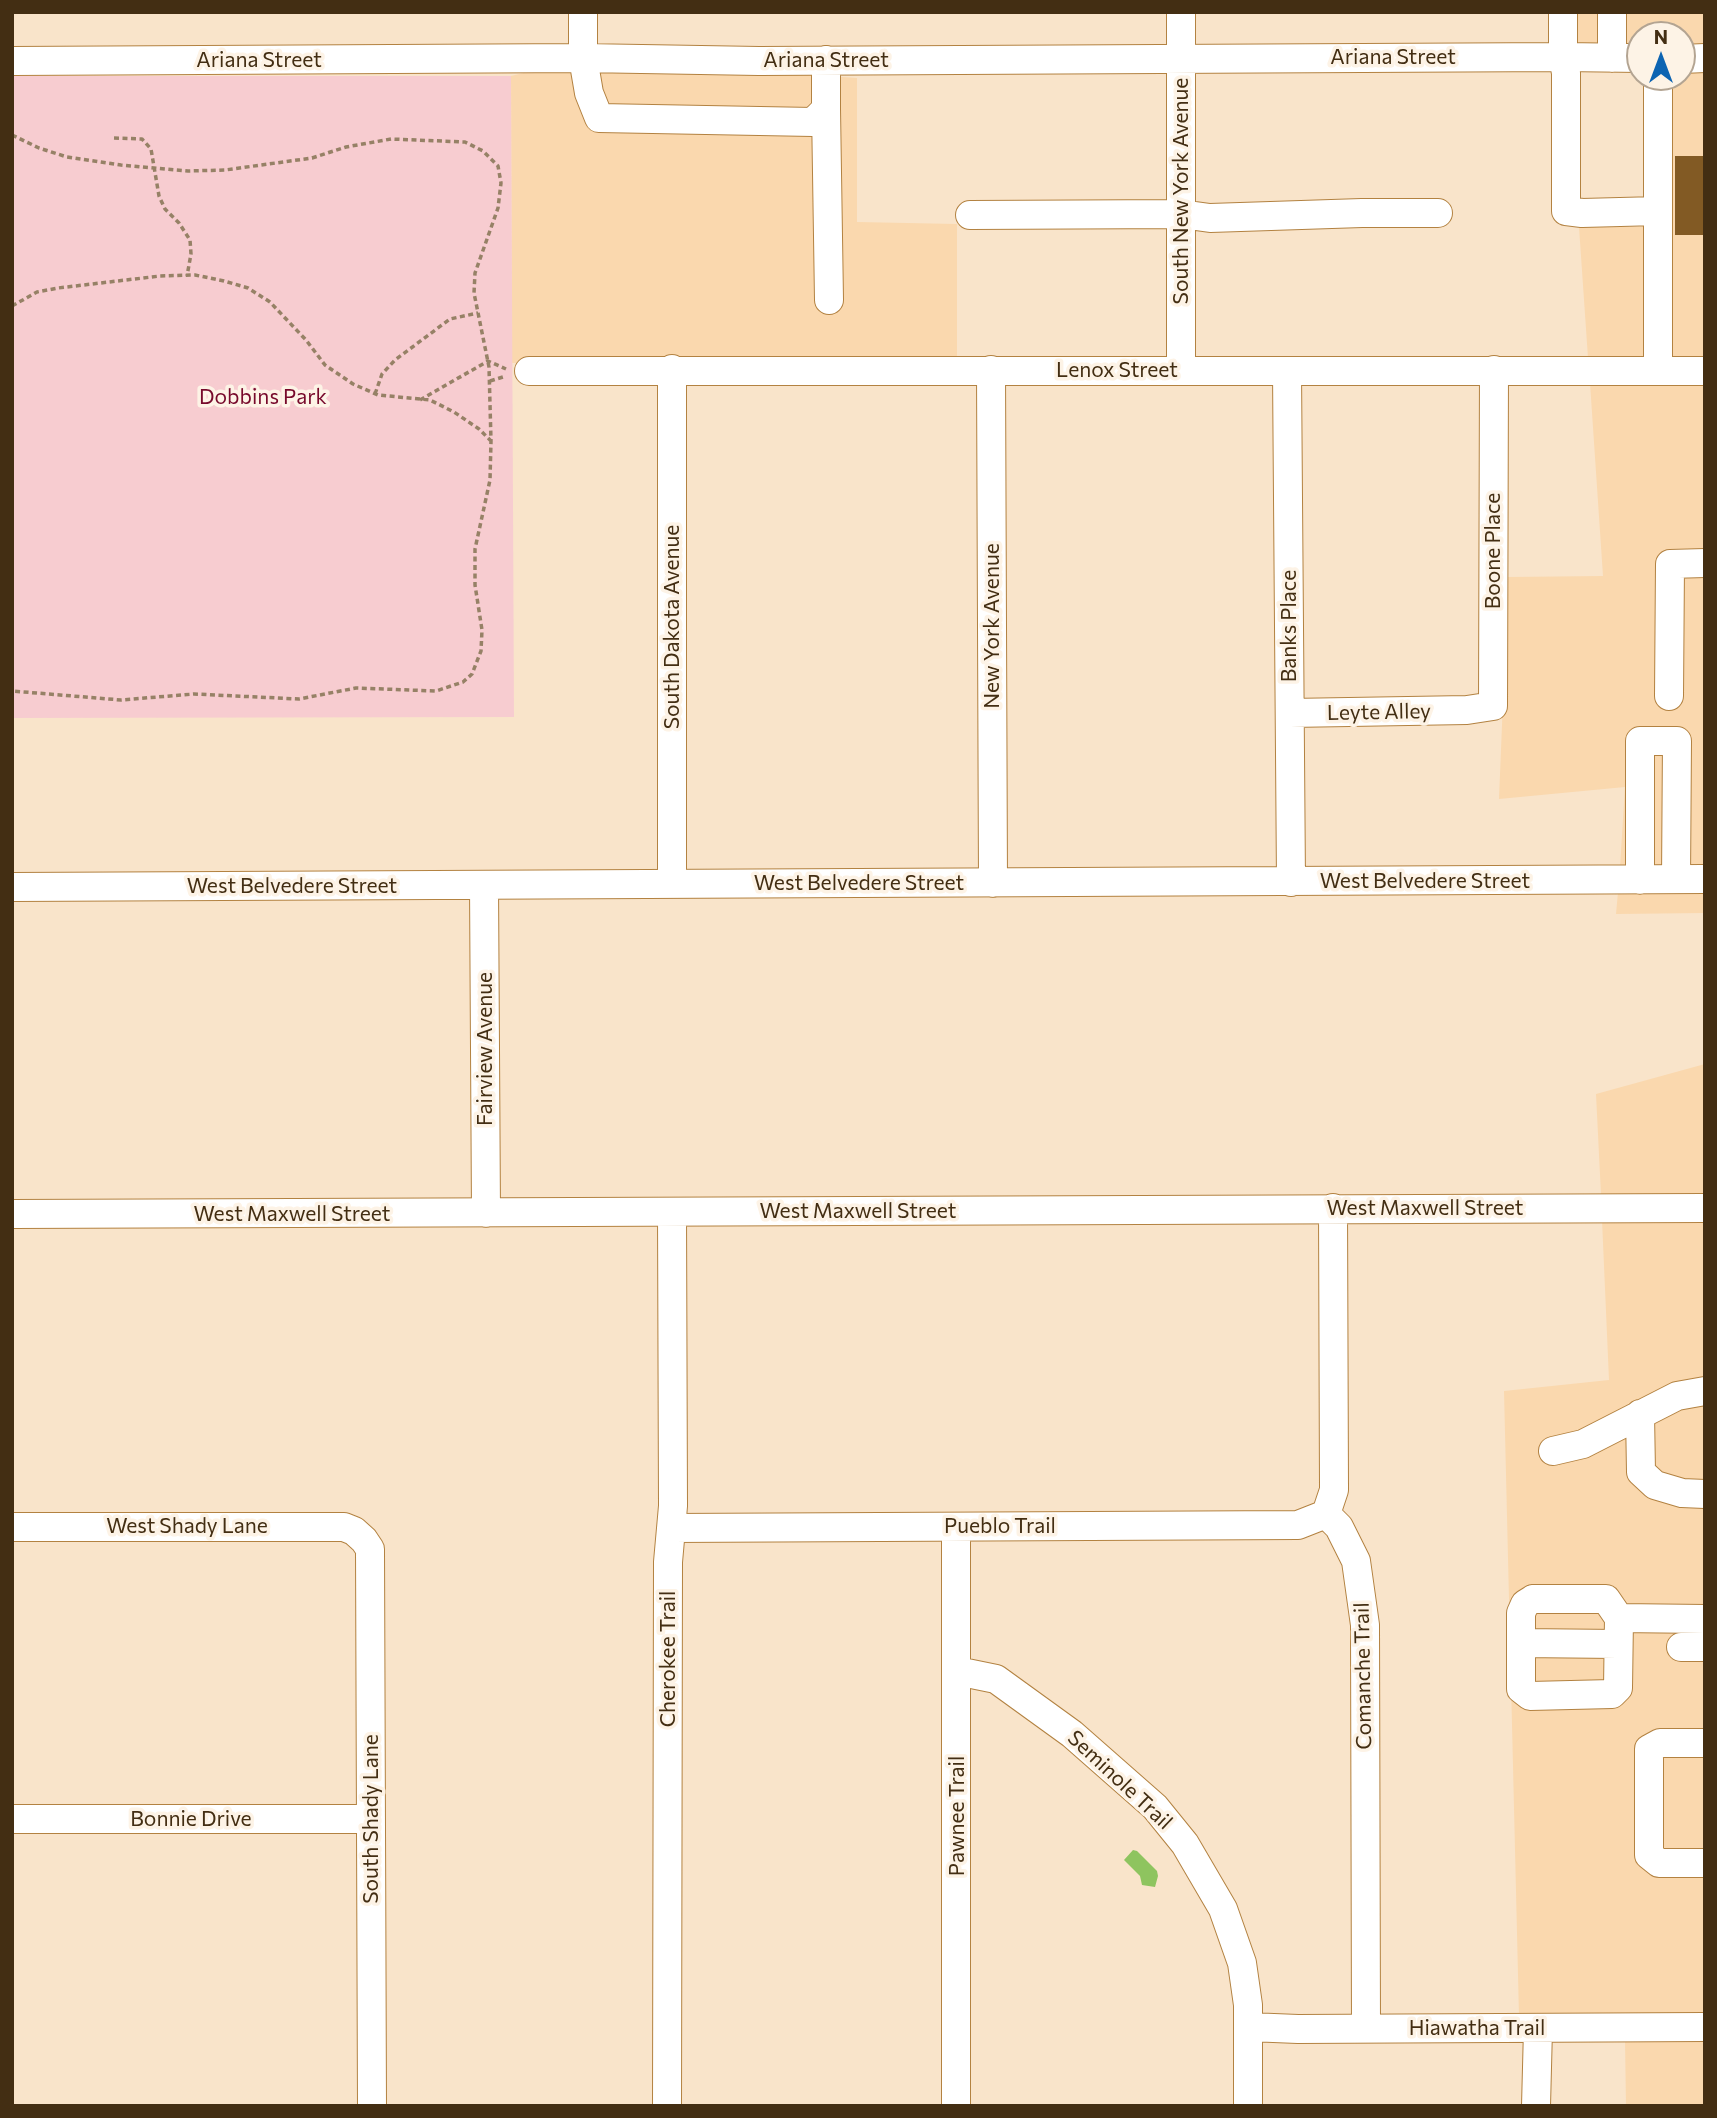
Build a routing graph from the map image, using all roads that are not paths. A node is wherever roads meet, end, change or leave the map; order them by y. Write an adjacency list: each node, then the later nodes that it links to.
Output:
1 (583, 12): 6 (street)
2 (1181, 12): 7 (street, South New York Avenue)
3 (1563, 12): 5 (street)
4 (1612, 12): 8 (street)
5 (1563, 57): 7 (street, Ariana Street); 8 (street, Ariana Street); 14 (street)
6 (583, 58): 10 (street, Ariana Street); 11 (street, Ariana Street); 13 (street)
7 (1181, 58): 10 (street, Ariana Street); 16 (street, South New York Avenue)
8 (1612, 58): 9 (street, Ariana Street)
9 (1626, 58)
10 (826, 60): 13 (street)
11 (12, 61)
12 (1658, 91): 14 (street)
13 (826, 109): 18 (street)
14 (1658, 211): 24 (street)
15 (1438, 213): 16 (street)
16 (1181, 214): 17 (street); 21 (street, South New York Avenue)
17 (970, 215)
18 (829, 300)
19 (672, 369): 20 (street, Lenox Street); 26 (street, Lenox Street); 36 (street, South Dakota Avenue)
20 (991, 370): 21 (street, Lenox Street); 35 (street, New York Avenue)
21 (1181, 370): 22 (street, Lenox Street)
22 (1287, 370): 23 (street, Lenox Street); 30 (street, Banks Place)
23 (1494, 370): 24 (street, Lenox Street); 29 (street, Boone Place)
24 (1658, 370): 25 (street, Lenox Street)
25 (1705, 370)
26 (529, 371)
27 (1705, 562): 28 (street)
28 (1669, 696)
29 (1467, 710): 30 (street, Leyte Alley)
30 (1290, 713): 34 (street, Banks Place)
31 (1676, 879): 32 (street, West Belvedere Street); 33 (street, West Belvedere Street); 33 (street)
32 (1705, 879)
33 (1640, 880): 34 (street, West Belvedere Street)
34 (1292, 882): 35 (street, West Belvedere Street)
35 (993, 883): 36 (street, West Belvedere Street)
36 (672, 884): 37 (street, West Belvedere Street)
37 (484, 885): 38 (street, West Belvedere Street); 41 (street, Fairview Avenue)
38 (12, 887)
39 (1705, 1208): 40 (street, West Maxwell Street)
40 (1333, 1209): 42 (street, West Maxwell Street); 48 (street)
41 (486, 1213): 42 (street, West Maxwell Street); 43 (street, West Maxwell Street)
42 (672, 1213): 51 (street, Cherokee Trail)
43 (12, 1214)
44 (1705, 1391): 45 (street)
45 (1640, 1414): 46 (street); 47 (street)
46 (1553, 1451)
47 (1705, 1494)
48 (1326, 1514): 50 (street, Pueblo Trail); 63 (street, Comanche Trail)
49 (12, 1527): 52 (street, West Shady Lane)
50 (956, 1527): 51 (street, Pueblo Trail); 56 (street, Pawnee Trail)
51 (672, 1528): 66 (street, Cherokee Trail)
52 (360, 1535): 59 (street, South Shady Lane)
53 (1705, 1619): 54 (street)
54 (1619, 1631): 55 (street); 55 (street); 55 (street)
55 (1521, 1643)
56 (957, 1671): 61 (street, Seminole Trail); 67 (street, Pawnee Trail)
57 (1705, 1743): 60 (street)
58 (12, 1819): 59 (street, Bonnie Drive)
59 (371, 1819): 65 (street, South Shady Lane)
60 (1705, 1863)
61 (1249, 2027): 63 (street, Hiawatha Trail); 68 (street, Seminole Trail)
62 (1705, 2027): 64 (street, Hiawatha Trail)
63 (1366, 2028): 64 (street, Hiawatha Trail)
64 (1538, 2029): 69 (street)
65 (372, 2106)
66 (667, 2106)
67 (956, 2106)
68 (1248, 2106)
69 (1536, 2106)

